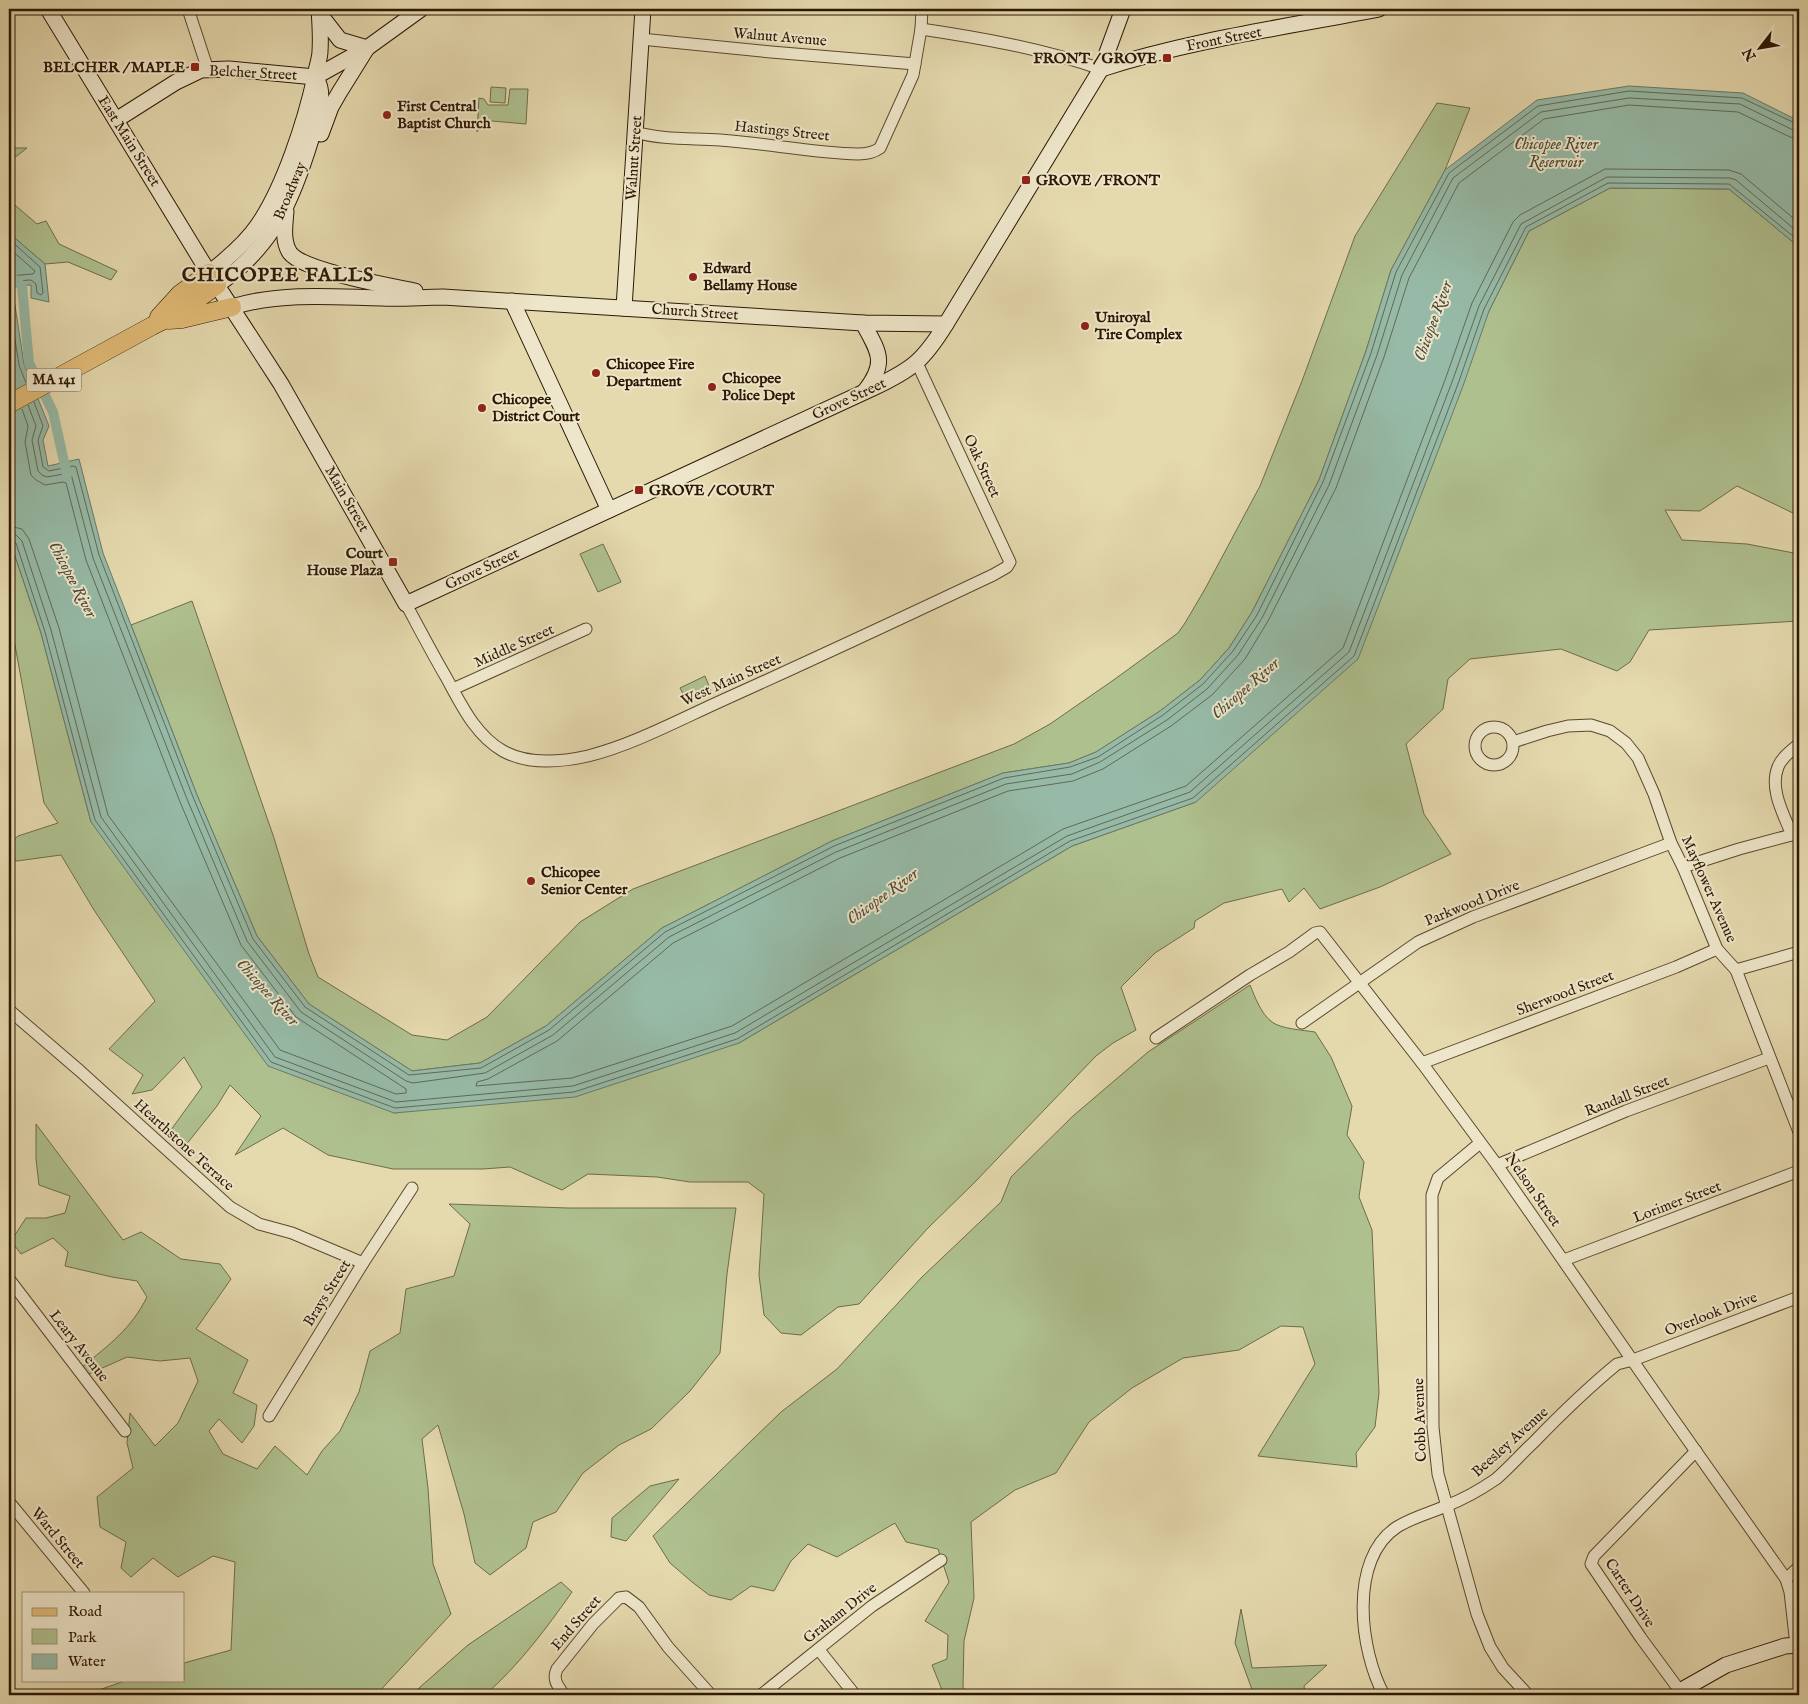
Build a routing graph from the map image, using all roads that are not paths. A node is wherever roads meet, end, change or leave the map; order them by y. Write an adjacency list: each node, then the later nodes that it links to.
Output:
1 (48, 9): 16 (main road, East Main Street)
2 (188, 9): 14 (street)
3 (421, 9): 11 (main road)
4 (643, 9): 10 (main road, Walnut Street)
5 (922, 9): 9 (street)
6 (1124, 9): 13 (main road, Grove Street)
7 (1379, 9): 13 (main road, Front Street)
8 (319, 11): 11 (main road); 15 (main road)
9 (921, 29): 12 (street); 13 (street)
10 (641, 38): 12 (street, Walnut Avenue); 17 (main road, Walnut Street)
11 (367, 48): 15 (main road); 18 (main road)
12 (915, 64): 17 (street, Hastings Street)
13 (1101, 69): 27 (main road, Grove Street)
14 (208, 70): 15 (main road, Belcher Street); 16 (main road, Belcher Street)
15 (315, 77): 18 (main road, Broadway); 20 (main road, Broadway)
16 (116, 120): 20 (main road, East Main Street)
17 (636, 132): 24 (main road, Walnut Street)
18 (300, 173): 19 (main road, Broadway)
19 (287, 207): 20 (main road, Broadway); 21 (main road, Church Street)
20 (213, 279): 23 (main road, Main Street); 25 (main road, MA 141)
21 (443, 297): 22 (main road, Church Street); 23 (main road, Church Street)
22 (512, 301): 24 (main road, Church Street); 31 (main road)
23 (232, 307): 25 (main road); 33 (main road, Main Street)
24 (624, 308): 26 (main road, Church Street)
25 (158, 323): 30 (main road, MA 141)
26 (862, 323): 27 (main road, Church Street); 29 (main road)
27 (946, 324): 28 (main road, Grove Street)
28 (917, 363): 29 (main road, Grove Street); 32 (street, Oak Street)
29 (864, 392): 31 (main road, Grove Street)
30 (9, 404)
31 (609, 510): 33 (main road, Grove Street)
32 (993, 575): 36 (street, West Main Street)
33 (406, 604): 35 (street, Main Street)
34 (586, 629): 35 (street, Middle Street)
35 (453, 689): 36 (street, Main Street)
36 (478, 729)
37 (1513, 742): 40 (street, Mayflower Avenue)
38 (1799, 744): 39 (street)
39 (1796, 834): 41 (street)
40 (1671, 843): 41 (street, Mayflower Avenue); 45 (street, Parkwood Drive)
41 (1683, 866): 42 (street, Mayflower Avenue)
42 (1717, 949): 44 (street, Mayflower Avenue); 50 (street, Sherwood Street)
43 (1799, 952): 44 (street)
44 (1736, 970): 49 (street, Mayflower Avenue)
45 (1359, 983): 47 (street, Parkwood Drive); 48 (street, Nelson Street); 50 (street, Nelson Street)
46 (9, 1010): 57 (street, Hearthstone Terrace)
47 (1302, 1023)
48 (1156, 1038)
49 (1769, 1058): 51 (street, Mayflower Avenue); 53 (street, Randall Street)
50 (1422, 1063): 52 (street, Nelson Street)
51 (1799, 1132)
52 (1480, 1143): 53 (street, Nelson Street); 65 (street, Cobb Avenue)
53 (1497, 1165): 56 (street, Nelson Street)
54 (1799, 1171): 56 (street, Lorimer Street)
55 (412, 1188): 57 (street, Brays Street)
56 (1564, 1260): 60 (street, Nelson Street)
57 (363, 1263): 61 (street, Brays Street)
58 (9, 1279): 62 (street, Leary Avenue)
59 (1799, 1297): 60 (street, Overlook Drive)
60 (1633, 1360): 63 (street, Nelson Street); 65 (street, Beesley Avenue)
61 (269, 1416)
62 (125, 1431)
63 (1696, 1452): 68 (street, Nelson Street); 72 (street, Carter Drive)
64 (9, 1502): 69 (street, Ward Street)
65 (1446, 1506): 77 (street, Beesley Avenue); 78 (street, Cobb Avenue)
66 (941, 1560): 71 (street, Graham Drive)
67 (1799, 1567): 68 (street)
68 (1786, 1579): 70 (street, Nelson Street)
69 (83, 1592)
70 (1798, 1645): 72 (main road)
71 (819, 1650): 75 (street, Graham Drive); 76 (street)
72 (1678, 1693)
73 (564, 1695): 74 (street, End Street)
74 (711, 1695)
75 (761, 1695)
76 (855, 1695)
77 (1384, 1695)
78 (1528, 1695)

